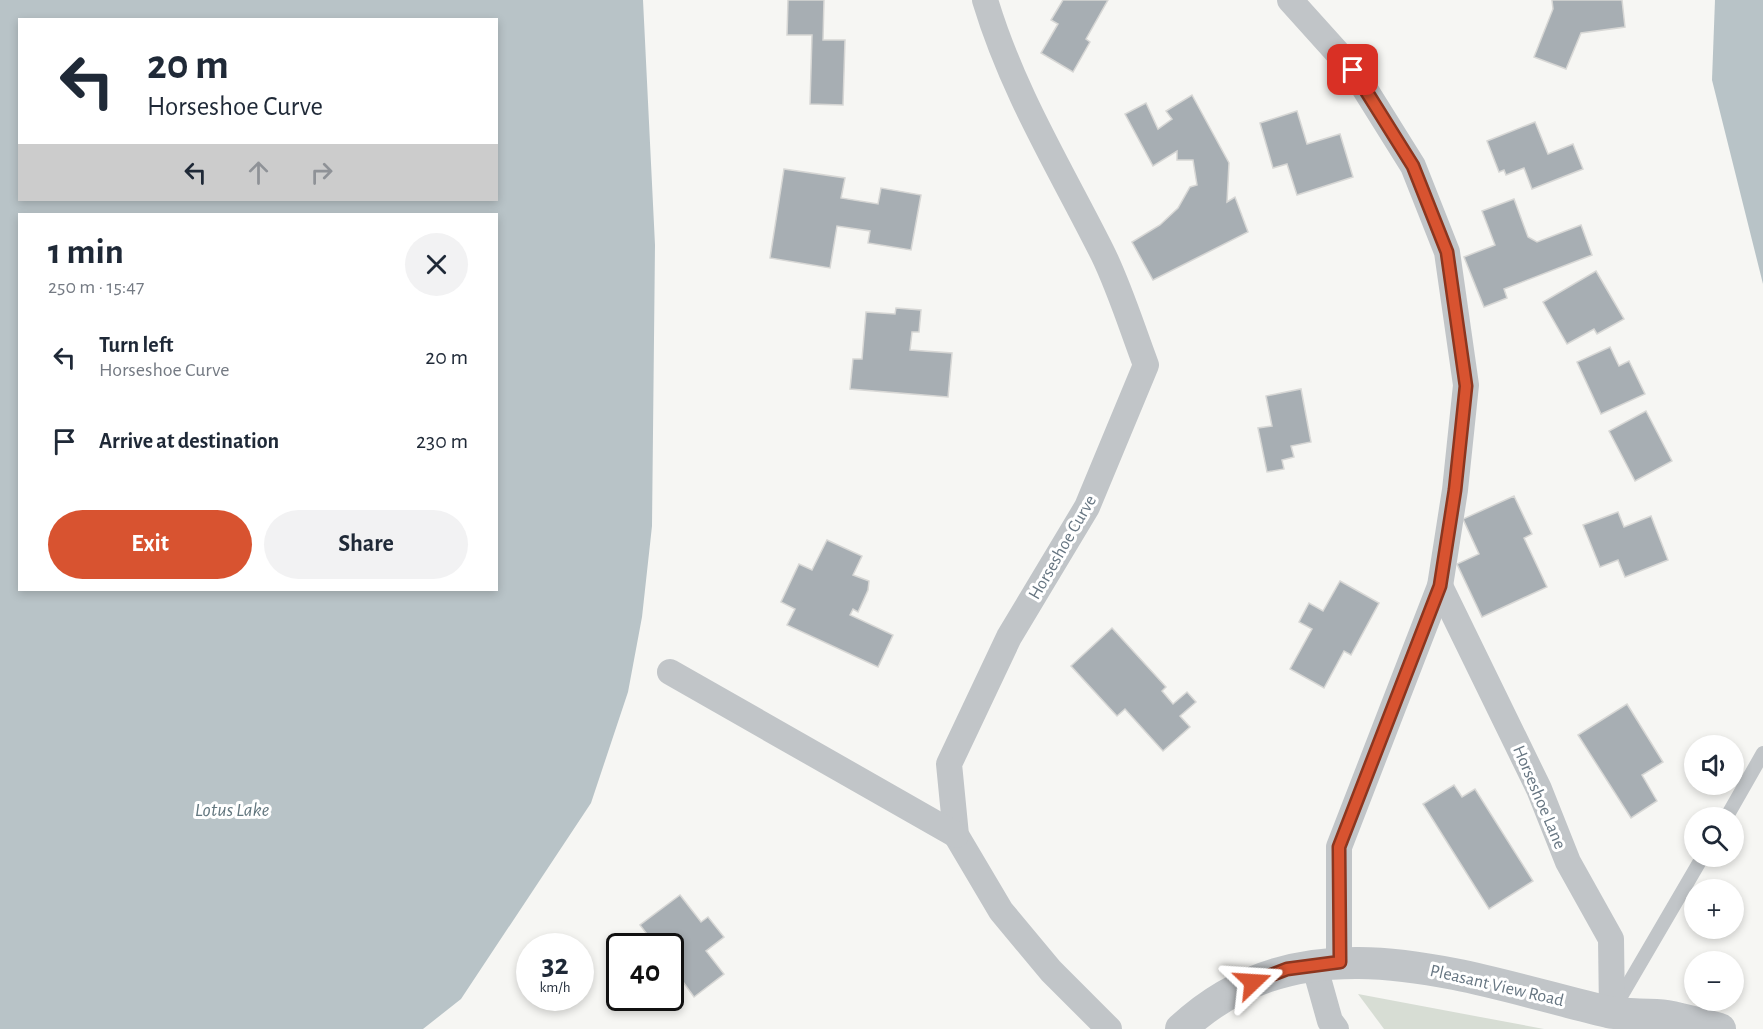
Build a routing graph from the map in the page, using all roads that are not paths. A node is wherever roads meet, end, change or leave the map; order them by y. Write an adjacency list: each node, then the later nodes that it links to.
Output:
1 (986, 0): 7 (street, Horseshoe Curve)
2 (1290, 0): 3 (street)
3 (1440, 586): 9 (street); 10 (street, Horseshoe Lane)
4 (670, 672): 7 (street)
5 (1763, 753): 6 (lane)
6 (1732, 807)
7 (956, 835): 11 (street, Horseshoe Curve)
8 (1697, 867): 10 (lane)
9 (1327, 963): 10 (street, Pleasant View Road); 12 (street, Pleasant View Road); 13 (street)
10 (1612, 1012): 14 (street, Pleasant View Road)
11 (1108, 1029)
12 (1181, 1029)
13 (1336, 1029)
14 (1720, 1029)

